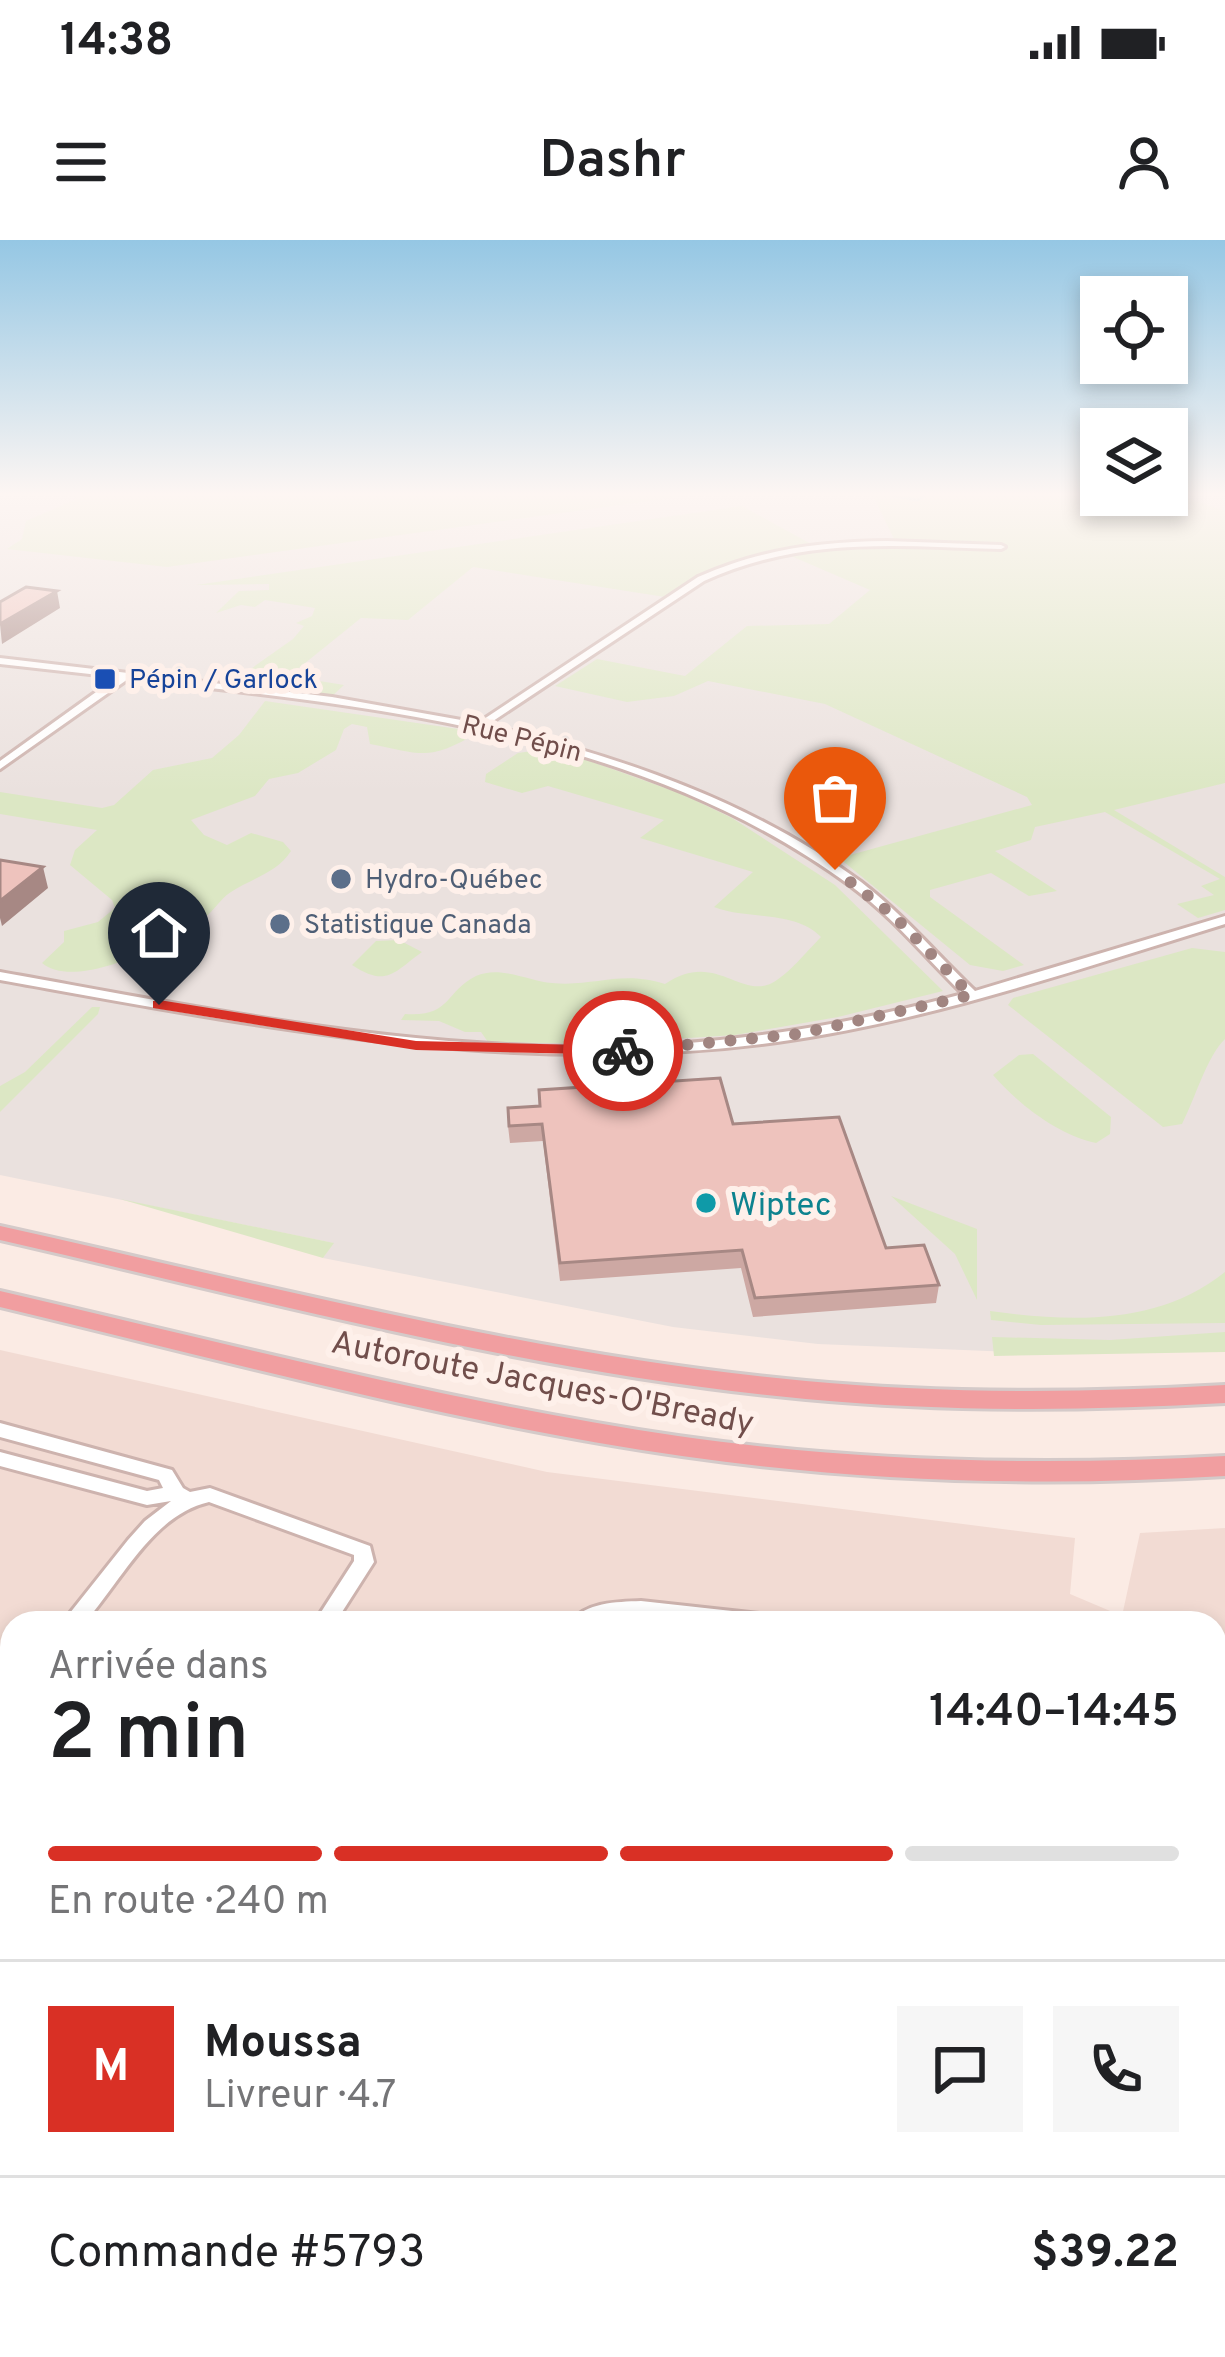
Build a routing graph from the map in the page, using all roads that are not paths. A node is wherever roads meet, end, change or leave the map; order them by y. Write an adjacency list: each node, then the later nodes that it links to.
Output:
1 (676, 595): 4 (street)
2 (0, 661): 3 (street, Rue Pépin)
3 (124, 677): 4 (street, Rue Pépin); 5 (street)
4 (480, 726): 8 (street, Rue Pépin)
5 (0, 766)
6 (1225, 920): 8 (street)
7 (0, 976): 8 (street)
8 (971, 995)
9 (0, 1233): 11 (highway, Autoroute Jacques-O'Bready)
10 (0, 1299): 14 (highway, Autoroute Jacques-O'Bready)
11 (1225, 1394)
12 (0, 1430): 15 (street)
13 (0, 1459): 15 (street)
14 (1225, 1466)
15 (181, 1496): 16 (street); 17 (street)
16 (82, 1611)
17 (332, 1611)
18 (605, 1611): 19 (street)
19 (654, 1611)

